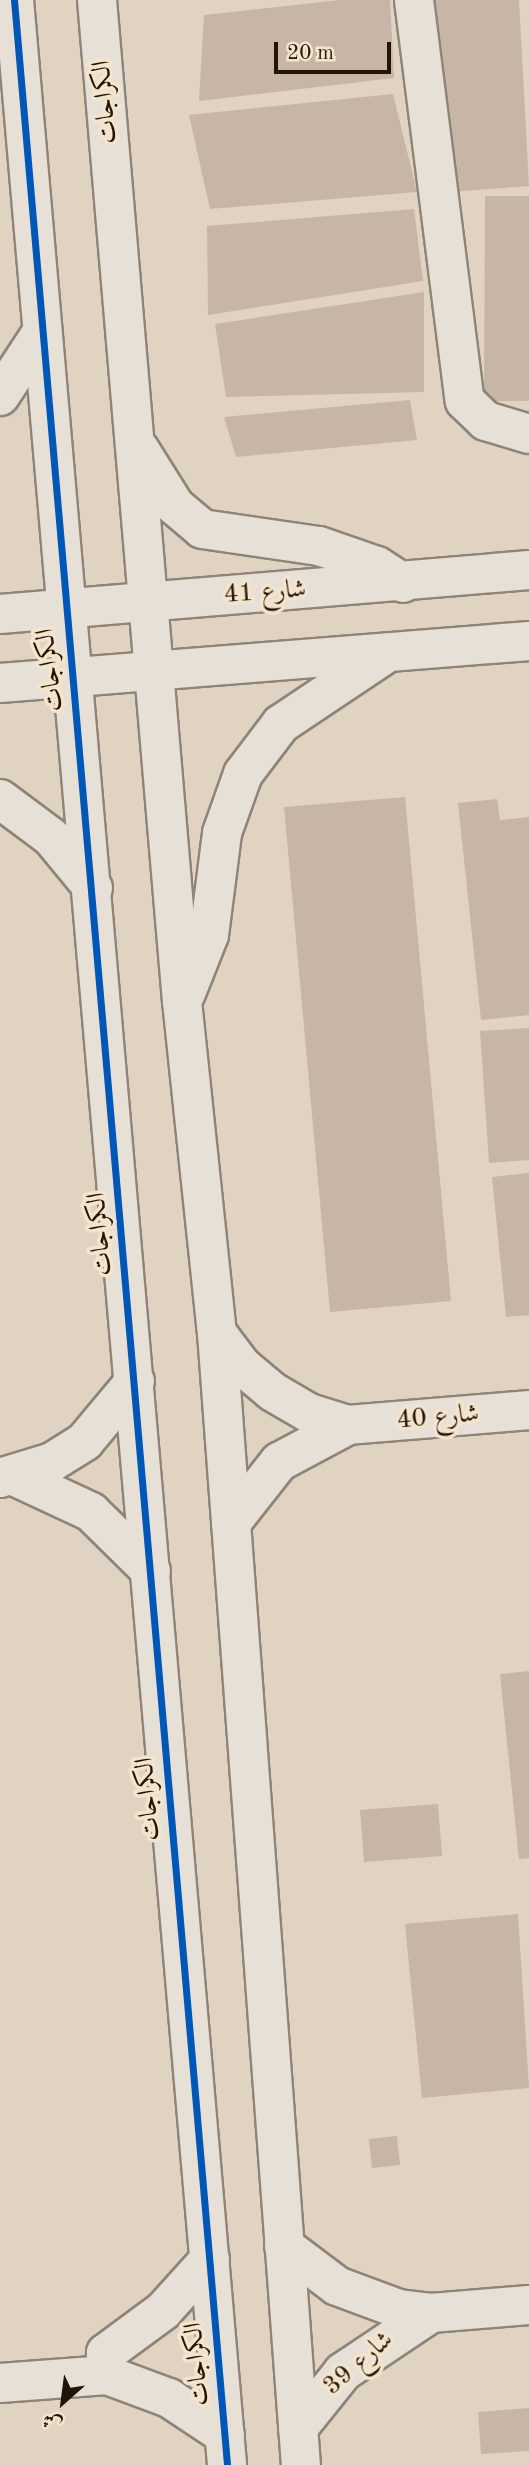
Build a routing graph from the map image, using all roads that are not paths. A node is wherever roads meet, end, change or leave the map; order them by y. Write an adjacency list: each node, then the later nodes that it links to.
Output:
1 (15, 0): 4 (street, الكراجات)
2 (97, 0): 7 (street, الكراجات)
3 (414, 0): 6 (street)
4 (42, 332): 5 (street); 11 (street, الكراجات)
5 (0, 396)
6 (529, 434)
7 (136, 445): 9 (street); 10 (street, الكراجات)
8 (529, 570): 9 (street, شارع 41)
9 (403, 583): 10 (street, شارع 41)
10 (151, 602): 11 (street, شارع 41); 15 (street, الكراجات)
11 (65, 610): 12 (street, شارع 41); 16 (street, الكراجات)
12 (0, 614)
13 (529, 641): 14 (street)
14 (391, 650): 15 (street); 20 (street)
15 (157, 669): 16 (street); 20 (street, الكراجات)
16 (75, 676): 17 (street); 19 (street, الكراجات)
17 (0, 683)
18 (0, 799): 19 (street)
19 (93, 888): 22 (street, الكراجات)
20 (182, 1001): 21 (street, الكراجات)
21 (217, 1333): 24 (street, شارع 40); 26 (street, الكراجات)
22 (135, 1381): 25 (street); 27 (street, الكراجات)
23 (529, 1410): 24 (street, شارع 40)
24 (348, 1425): 26 (street, شارع 40)
25 (8, 1477): 27 (street)
26 (231, 1523): 28 (street, الكراجات)
27 (151, 1572): 29 (street, الكراجات)
28 (284, 2246): 31 (street, شارع 39); 34 (street, الكراجات)
29 (210, 2259): 32 (street); 35 (street, الكراجات)
30 (529, 2305): 31 (street, شارع 39)
31 (431, 2313): 34 (street, شارع 39)
32 (107, 2375): 33 (street); 35 (street)
33 (0, 2383)
34 (300, 2446)
35 (226, 2450)

